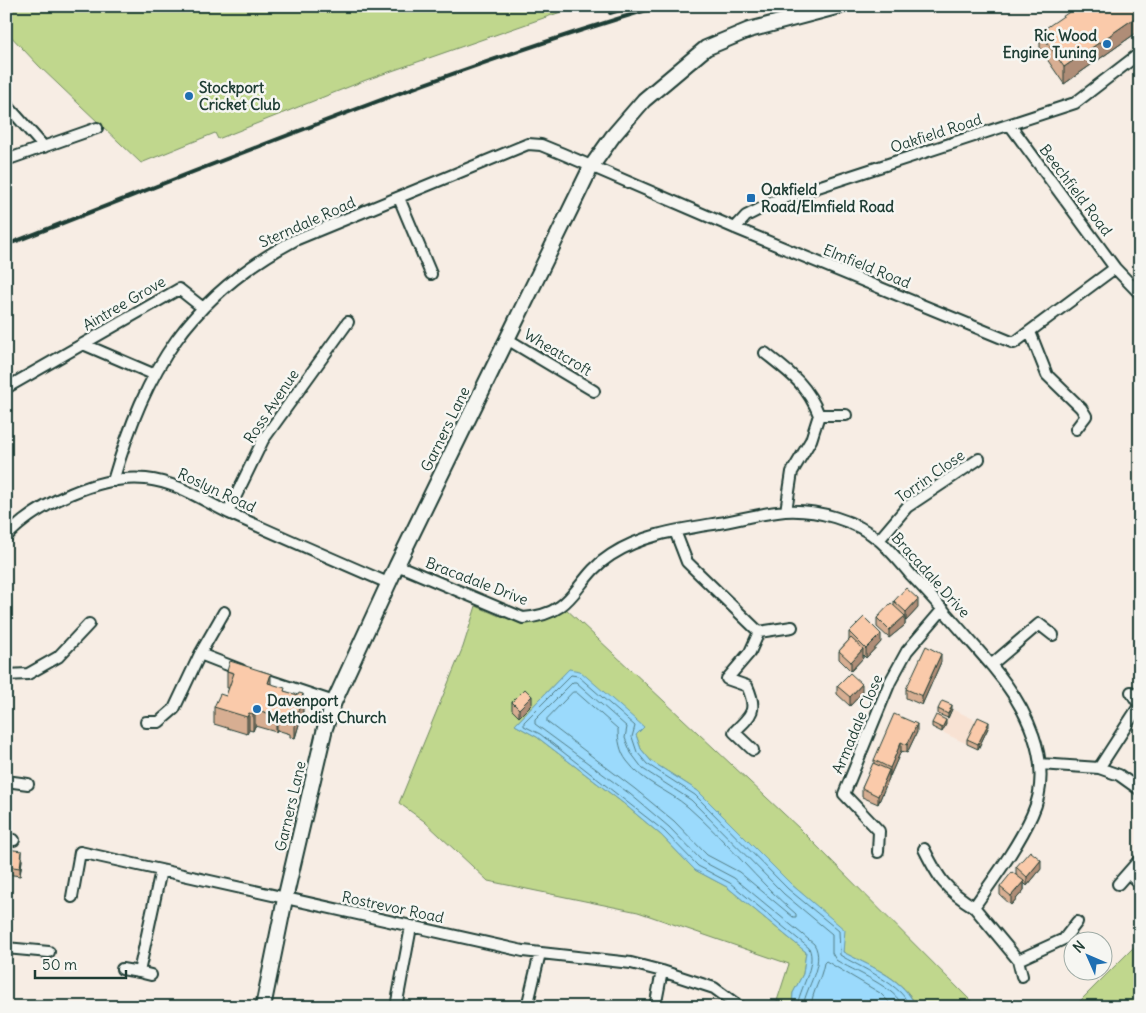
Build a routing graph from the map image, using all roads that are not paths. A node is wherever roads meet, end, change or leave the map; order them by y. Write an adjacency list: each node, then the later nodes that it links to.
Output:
1 (840, 6): 8 (street, Garners Lane)
2 (1140, 53): 4 (street, Oakfield Road)
3 (6, 104): 6 (street)
4 (1010, 125): 10 (street, Oakfield Road); 11 (street, Beechfield Road)
5 (96, 128): 6 (street)
6 (44, 146): 7 (street)
7 (6, 160)
8 (591, 167): 9 (street, Sterndale Road); 10 (street, Elmfield Road); 17 (street, Garners Lane)
9 (400, 198): 12 (street); 14 (street, Sterndale Road)
10 (735, 228): 16 (street, Elmfield Road)
11 (1115, 268): 13 (street, Beechfield Road); 16 (street, Elmfield Road)
12 (431, 274)
13 (1140, 294)
14 (203, 308): 18 (street, Aintree Grove); 20 (street, Sterndale Road)
15 (348, 322): 29 (street, Ross Avenue)
16 (1030, 332): 25 (street)
17 (507, 339): 22 (street, Wheatcroft); 33 (street, Garners Lane)
18 (83, 344): 20 (street, Aintree Grove); 21 (street, Aintree Grove)
19 (765, 352): 23 (street)
20 (153, 374): 27 (street, Sterndale Road)
21 (6, 388)
22 (594, 391)
23 (819, 415): 24 (street); 28 (street)
24 (846, 415)
25 (1076, 429)
26 (979, 459): 32 (street, Torrin Close)
27 (113, 481): 29 (street, Roslyn Road); 31 (street, Roslyn Road)
28 (786, 511): 30 (street, Bracadale Drive); 32 (street, Bracadale Drive)
29 (228, 512): 34 (street, Roslyn Road)
30 (675, 531): 33 (street, Bracadale Drive); 39 (street)
31 (6, 537)
32 (879, 540): 35 (street, Bracadale Drive)
33 (397, 565): 34 (street, Garners Lane)
34 (388, 584): 45 (street, Garners Lane)
35 (943, 609): 42 (street, Bracadale Drive); 55 (street, Armadale Close)
36 (224, 612): 41 (street)
37 (88, 624): 43 (street)
38 (792, 627): 39 (street)
39 (759, 632): 48 (street)
40 (1053, 635): 42 (street)
41 (200, 654): 45 (street); 47 (street)
42 (991, 665): 49 (street, Bracadale Drive)
43 (6, 675)
44 (1131, 692): 46 (street)
45 (334, 702): 62 (street, Garners Lane)
46 (1139, 706): 50 (street)
47 (146, 722)
48 (753, 750)
49 (1040, 764): 50 (street); 63 (street, Bracadale Drive)
50 (1099, 768): 53 (street)
51 (6, 781): 52 (street)
52 (28, 784)
53 (1140, 790)
54 (924, 849): 63 (street)
55 (878, 852)
56 (1140, 859): 58 (street)
57 (161, 870): 61 (street, Rostrevor Road); 62 (street, Rostrevor Road); 72 (street)
58 (1129, 874): 59 (street); 60 (street)
59 (1118, 884)
60 (1140, 884)
61 (72, 897)
62 (285, 899): 65 (street, Rostrevor Road); 75 (street, Garners Lane)
63 (974, 907): 69 (street)
64 (1077, 922): 69 (street)
65 (412, 927): 68 (street, Rostrevor Road); 76 (street)
66 (6, 948): 67 (street)
67 (49, 952)
68 (540, 953): 71 (street, Rostrevor Road); 77 (street)
69 (1018, 960): 74 (street)
70 (122, 969): 72 (street)
71 (662, 971): 78 (street); 79 (street, Rostrevor Road)
72 (139, 972): 73 (street)
73 (151, 975)
74 (1022, 976)
75 (263, 1007)
76 (396, 1007)
77 (527, 1007)
78 (655, 1007)
79 (740, 1007)

